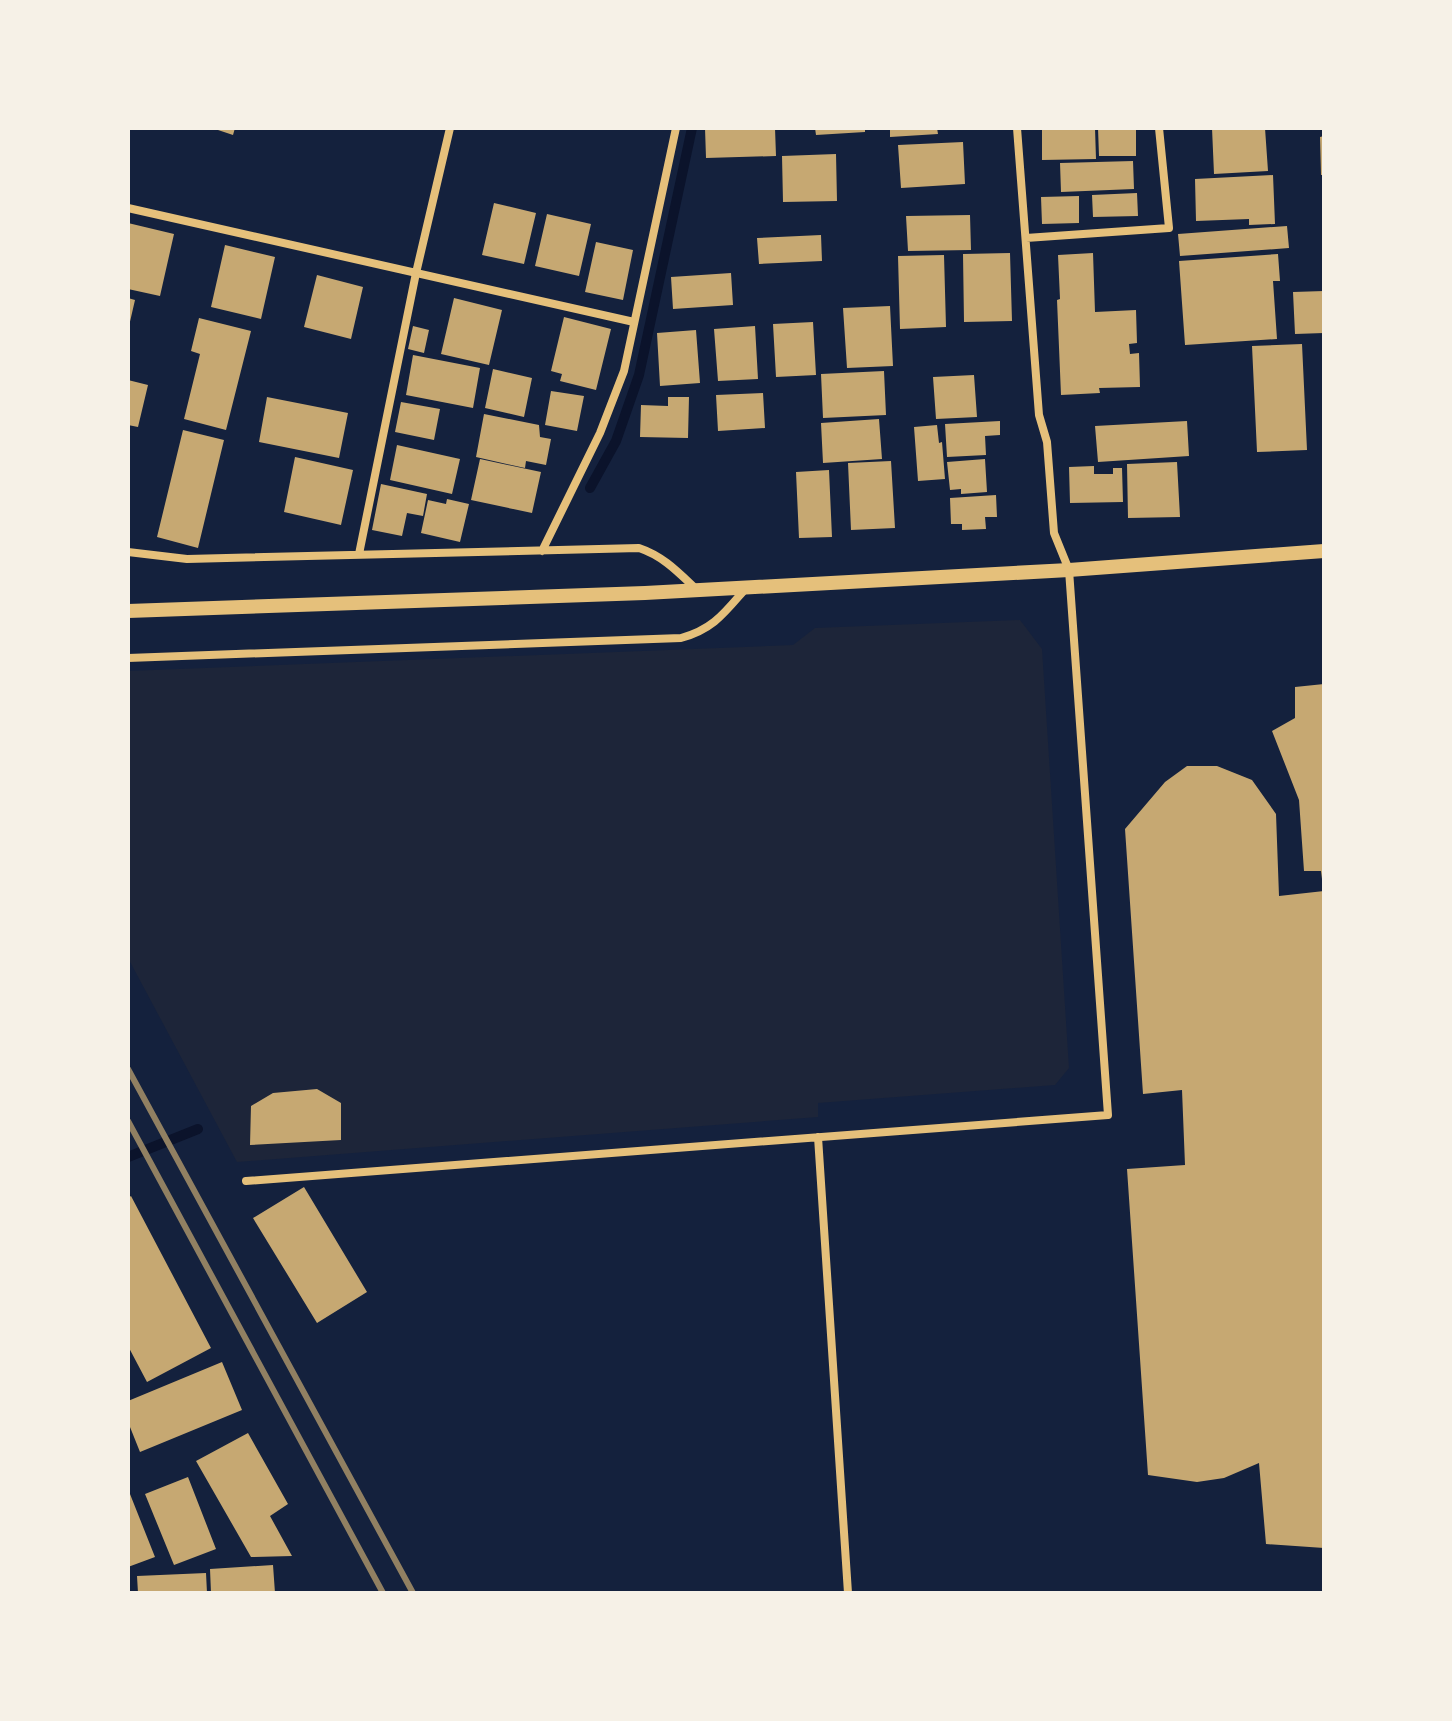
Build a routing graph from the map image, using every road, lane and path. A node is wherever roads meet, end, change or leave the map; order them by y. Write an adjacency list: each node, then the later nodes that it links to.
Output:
1 (450, 128): 7 (street)
2 (676, 128): 8 (street)
3 (1017, 128): 6 (street)
4 (1159, 128): 6 (street)
5 (128, 208): 7 (street)
6 (1026, 238): 13 (street)
7 (416, 273): 8 (street); 12 (street)
8 (634, 322): 9 (street)
9 (542, 551): 12 (street); 15 (street)
10 (1324, 551): 13 (street)
11 (128, 552): 12 (street)
12 (359, 554)
13 (1069, 570): 14 (street); 18 (street)
14 (748, 587): 15 (street); 17 (street)
15 (697, 589): 16 (street)
16 (128, 611)
17 (128, 658)
18 (818, 1137): 19 (street); 20 (street)
19 (246, 1181)
20 (848, 1593)

